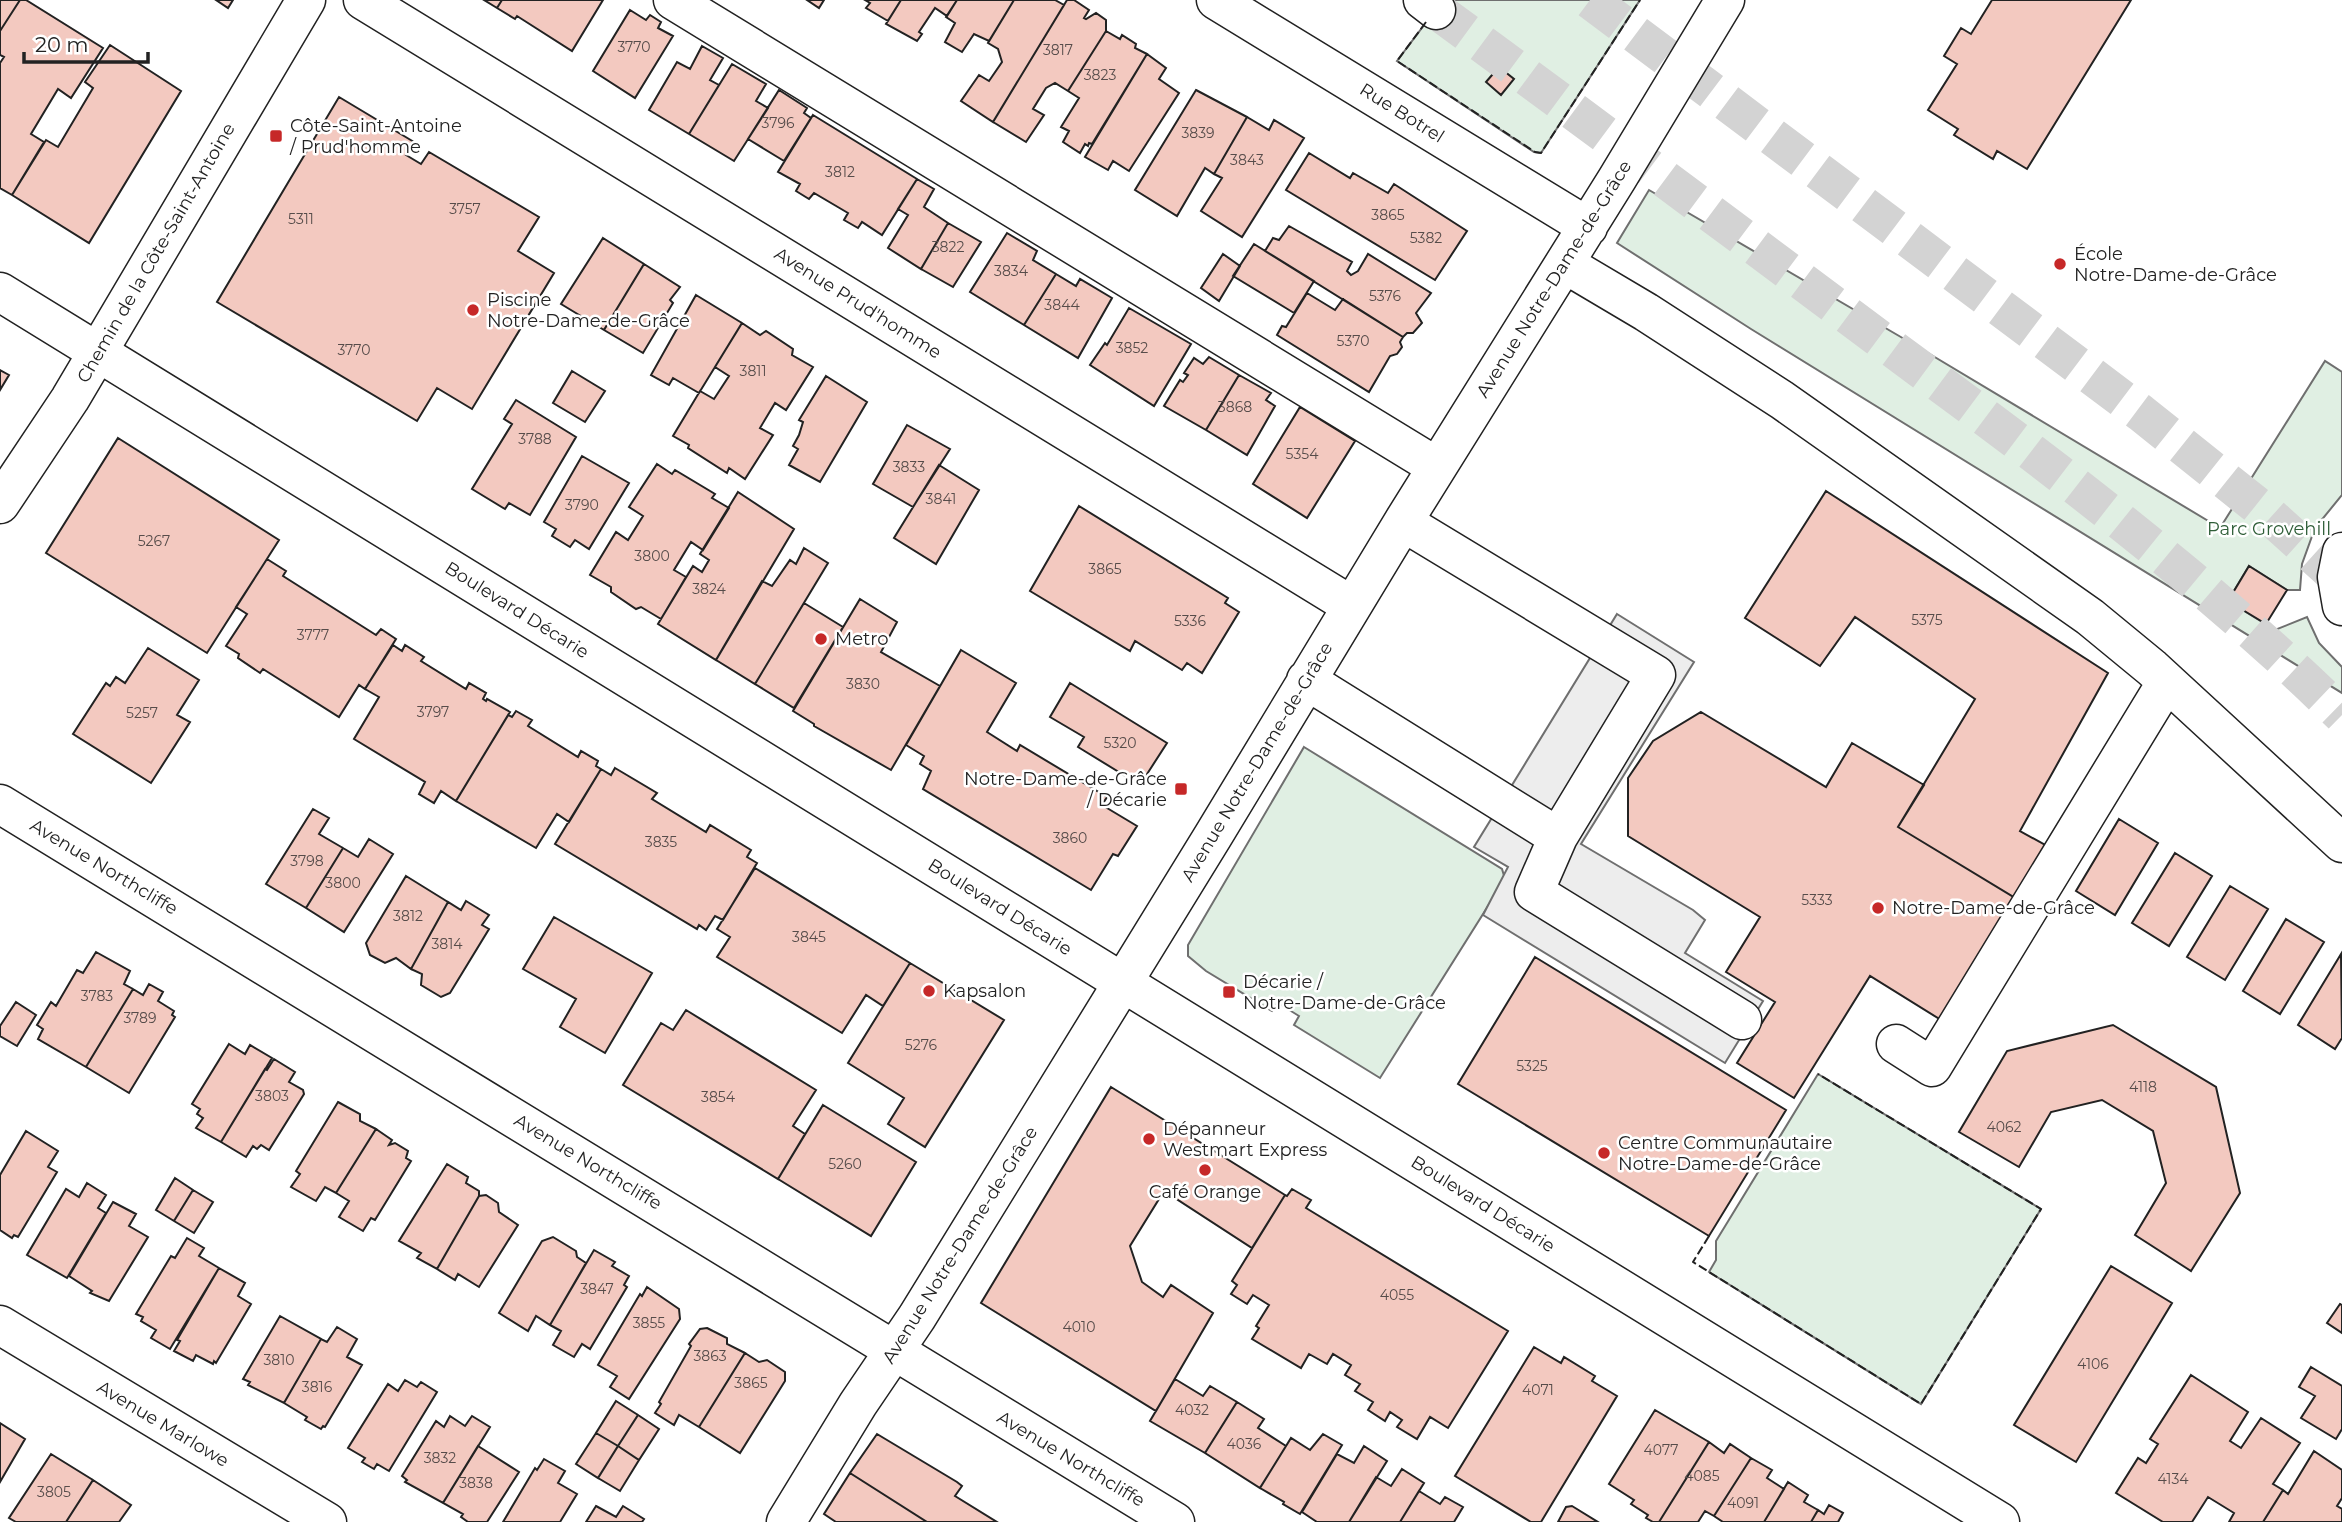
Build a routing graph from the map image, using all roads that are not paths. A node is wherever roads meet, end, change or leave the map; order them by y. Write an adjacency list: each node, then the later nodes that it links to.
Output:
1 (306, 0): 9 (street, Chemin de la Côte-Saint-Antoine)
2 (363, 0): 14 (street, Avenue Prud'homme)
3 (673, 0): 10 (street)
4 (1216, 0): 6 (street, Rue Botrel)
5 (1725, 0): 6 (street, Avenue Notre-Dame-de-Grâce)
6 (1588, 226): 7 (street, Avenue Notre-Dame-de-Grâce)
7 (1565, 264): 10 (street, Avenue Notre-Dame-de-Grâce); 17 (street)
8 (0, 292): 9 (street, Boulevard Décarie)
9 (97, 353): 11 (street, Chemin de la Côte-Saint-Antoine); 21 (street, Boulevard Décarie)
10 (1437, 467): 12 (street, Avenue Notre-Dame-de-Grâce)
11 (0, 504)
12 (1403, 522): 14 (street, Avenue Notre-Dame-de-Grâce); 19 (street)
13 (2342, 552): 15 (street)
14 (1352, 606): 16 (street, Avenue Notre-Dame-de-Grâce)
15 (2342, 606)
16 (1306, 680): 19 (street); 21 (street, Avenue Notre-Dame-de-Grâce)
17 (2166, 683): 20 (street); 23 (street)
18 (0, 804): 25 (street, Avenue Northcliffe)
19 (1558, 837): 22 (street)
20 (2342, 844)
21 (1122, 982): 25 (street, Avenue Notre-Dame-de-Grâce); 29 (street, Boulevard Décarie)
22 (1742, 1020)
23 (1896, 1044)
24 (0, 1325): 26 (street, Avenue Marlowe)
25 (895, 1350): 27 (street, Avenue Notre-Dame-de-Grâce); 28 (street, Avenue Northcliffe)
26 (327, 1522)
27 (786, 1522)
28 (1175, 1522)
29 (2000, 1522)

